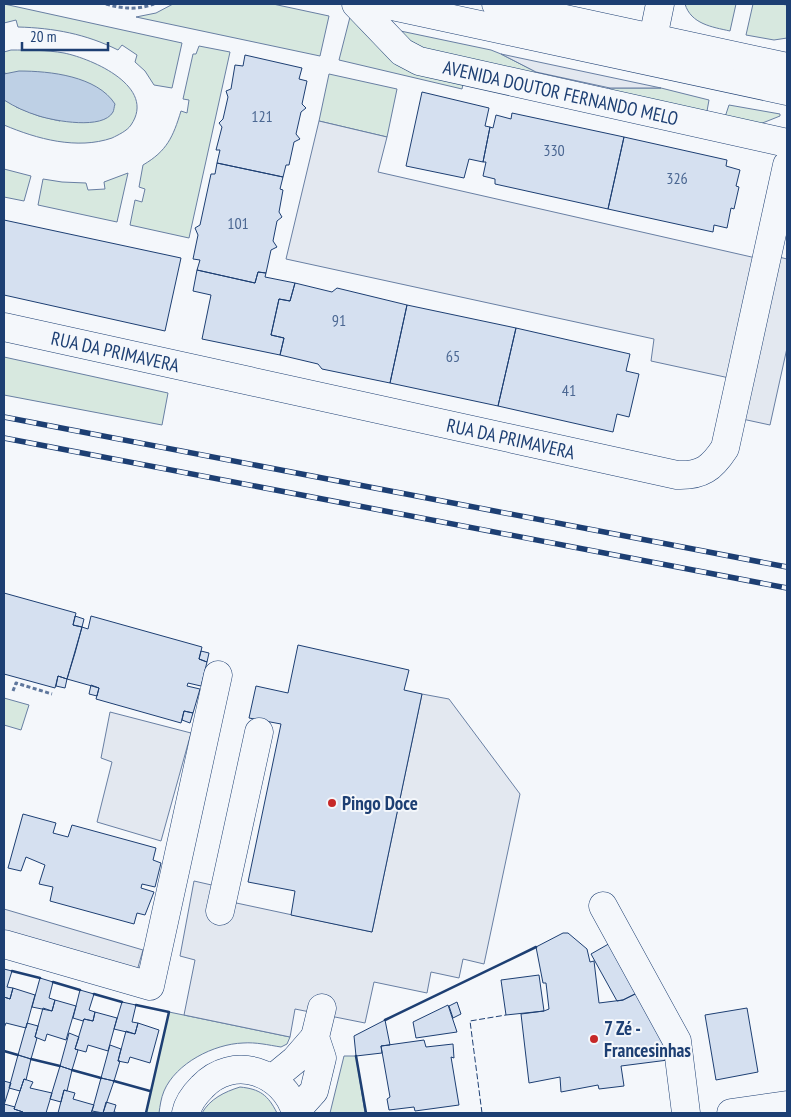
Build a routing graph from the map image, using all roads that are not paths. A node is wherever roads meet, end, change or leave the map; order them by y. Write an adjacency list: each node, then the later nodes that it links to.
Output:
1 (356, 4): 10 (street, AVENIDA DOUTOR FERNANDO MELO)
2 (383, 4): 9 (street)
3 (496, 4): 5 (street)
4 (660, 4): 5 (street)
5 (653, 38): 7 (street)
6 (787, 47): 7 (street)
7 (759, 61): 8 (street)
8 (787, 67)
9 (787, 91)
10 (787, 143)
11 (787, 166): 12 (street, RUA DA PRIMAVERA)
12 (4, 327)
13 (218, 675): 17 (street)
14 (259, 732): 16 (street)
15 (603, 906): 24 (street)
16 (220, 911)
17 (4, 944)
18 (322, 1008): 19 (street)
19 (315, 1037): 20 (street); 22 (street)
20 (272, 1079): 22 (street); 23 (street)
21 (787, 1105): 25 (street)
22 (296, 1112)
23 (186, 1113)
24 (686, 1113)
25 (731, 1113)

